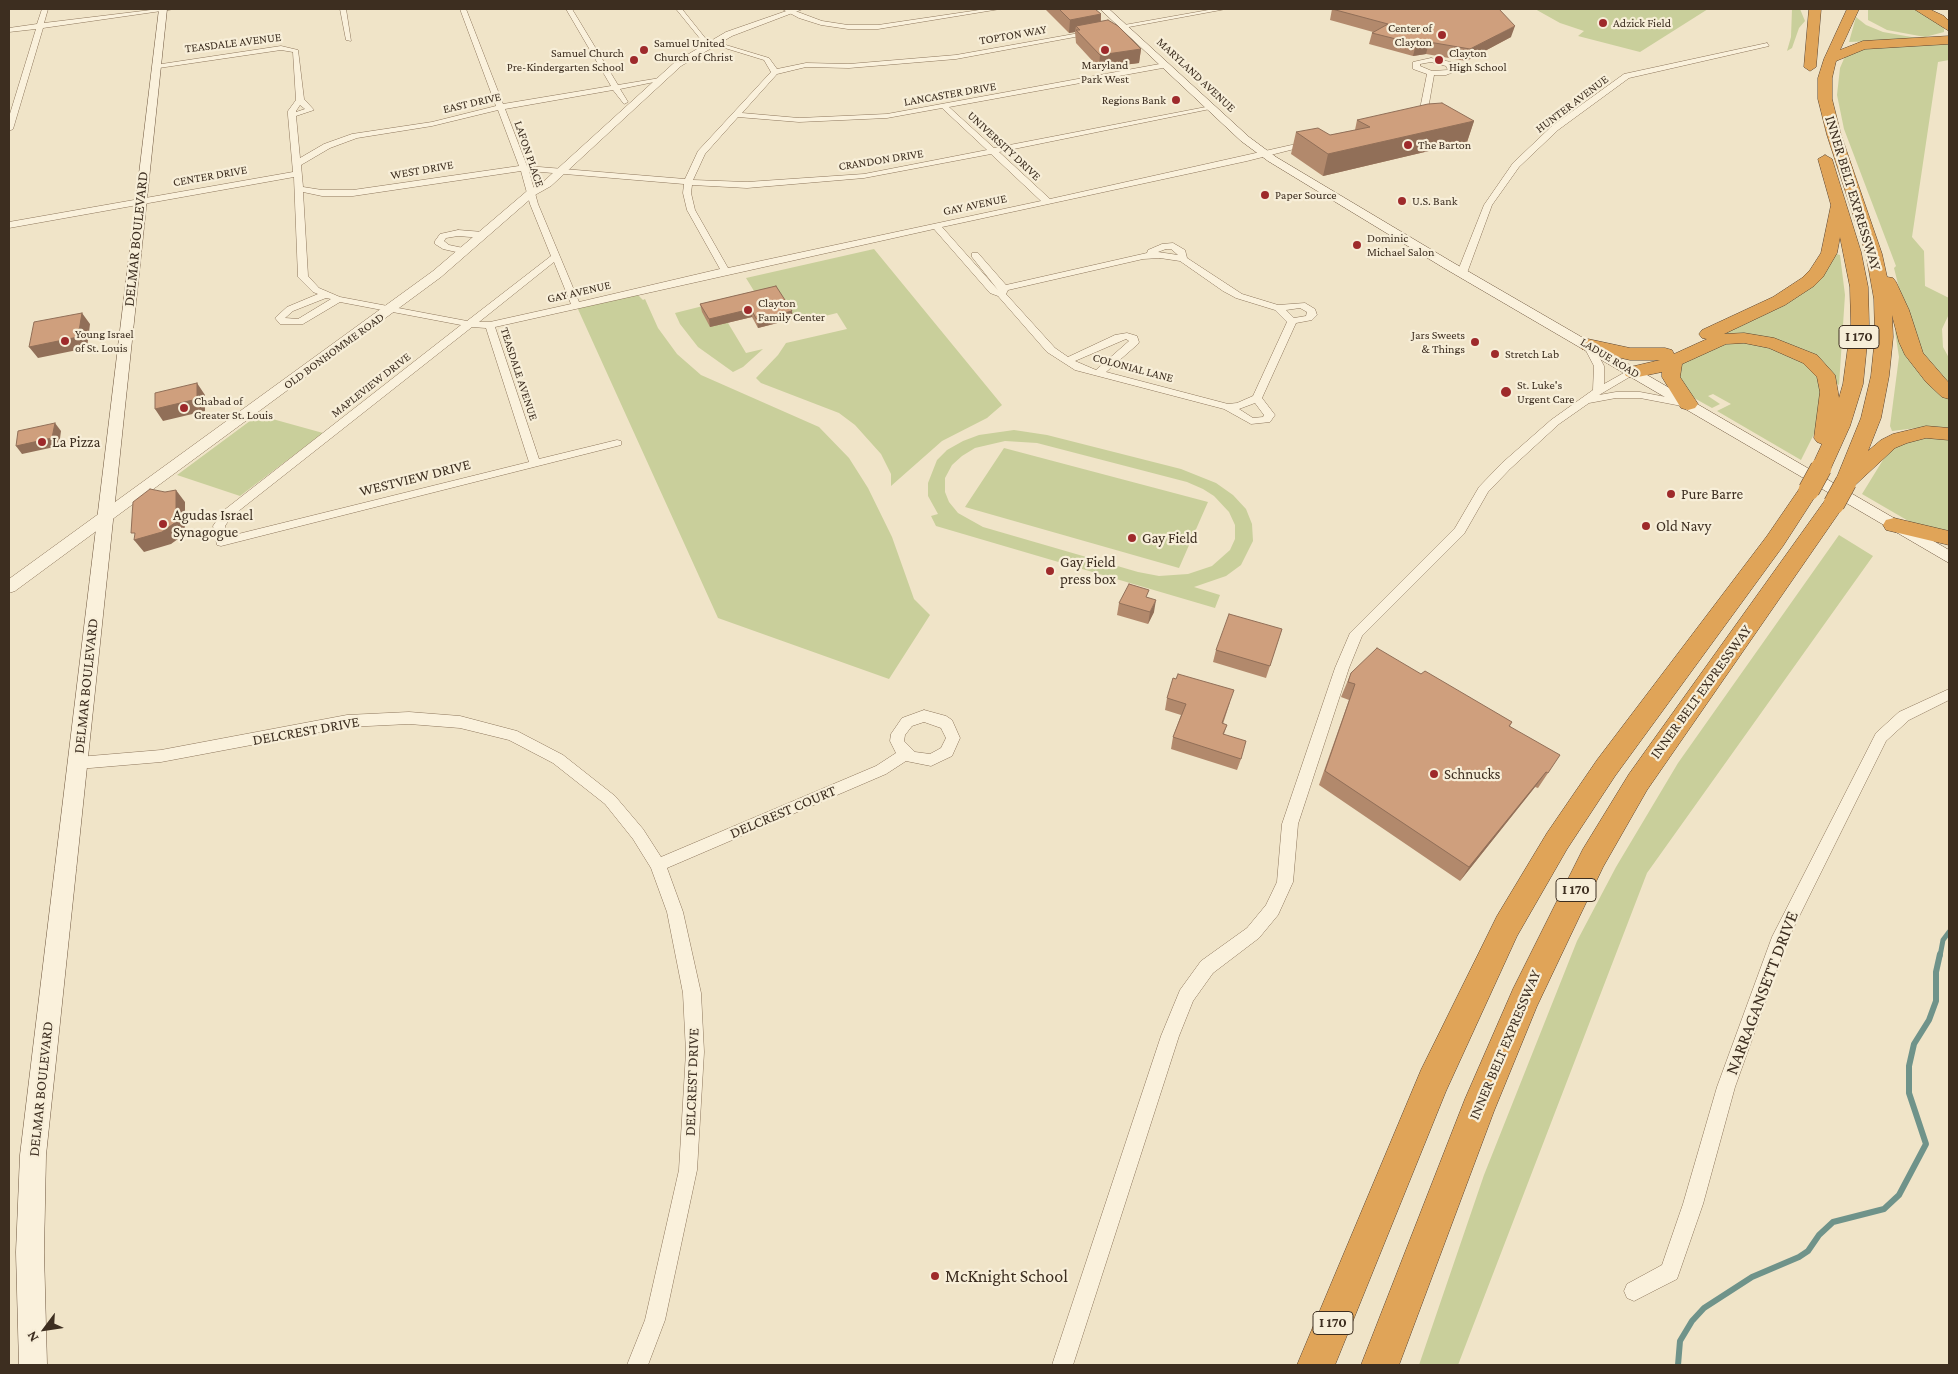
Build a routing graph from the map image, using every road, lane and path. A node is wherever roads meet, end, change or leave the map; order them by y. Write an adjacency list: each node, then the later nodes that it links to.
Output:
1 (45, 9): 18 (street)
2 (166, 9): 18 (street); 35 (main road, DELMAR BOULEVARD)
3 (342, 9): 24 (street)
4 (463, 9): 44 (street, LAFON PLACE)
5 (569, 9): 41 (street)
6 (679, 9): 26 (street)
7 (799, 9): 14 (street)
8 (997, 9): 14 (street)
9 (1104, 9): 19 (main road, MARYLAND AVENUE)
10 (1223, 9): 19 (street, TOPTON WAY)
11 (1814, 9): 34 (highway)
12 (1920, 9): 20 (highway)
13 (1928, 9): 16 (highway)
14 (785, 10): 26 (street)
15 (1861, 11): 29 (highway, INNER BELT EXPRESSWAY / I 170)
16 (1949, 19)
17 (1829, 23): 34 (highway)
18 (40, 26): 21 (street); 47 (street)
19 (1124, 27): 32 (street, TOPTON WAY); 33 (main road, MARYLAND AVENUE)
20 (1949, 27)
21 (9, 30)
22 (1885, 31): 23 (highway)
23 (1949, 34)
24 (349, 40)
25 (1949, 40): 29 (highway)
26 (708, 41): 28 (street); 38 (street); 39 (street)
27 (1767, 45): 74 (street, HUNTER AVENUE)
28 (767, 59): 30 (street); 36 (street)
29 (1830, 59): 71 (highway, INNER BELT EXPRESSWAY / I 170)
30 (776, 60)
31 (786, 62): 32 (street, TOPTON WAY)
32 (806, 65): 36 (street, TOPTON WAY)
33 (1165, 65): 45 (street, LANCASTER DRIVE); 46 (main road, MARYLAND AVENUE)
34 (1810, 66): 40 (highway)
35 (155, 67): 42 (street, TEASDALE AVENUE); 64 (main road, DELMAR BOULEVARD)
36 (775, 72): 49 (street)
37 (1431, 73): 50 (street)
38 (660, 80): 39 (street, EAST DRIVE); 59 (street)
39 (646, 82): 41 (street, EAST DRIVE); 43 (street)
40 (1808, 82)
41 (615, 88): 43 (street); 44 (street, EAST DRIVE)
42 (300, 100): 48 (street); 48 (street, TEASDALE AVENUE)
43 (624, 102): 58 (street)
44 (501, 107): 56 (street, LAFON PLACE); 57 (street, EAST DRIVE)
45 (945, 107): 49 (street, LANCASTER DRIVE); 54 (street, UNIVERSITY DRIVE)
46 (1211, 108): 54 (street, CRANDON DRIVE); 55 (main road, MARYLAND AVENUE)
47 (12, 111): 51 (street)
48 (292, 114): 57 (street, TEASDALE AVENUE)
49 (736, 115): 60 (street)
50 (1410, 120)
51 (9, 129)
52 (1319, 141): 55 (street, GAY AVENUE)
53 (1820, 146): 63 (highway, INNER BELT EXPRESSWAY / I 170)
54 (994, 152): 60 (street, CRANDON DRIVE); 65 (street, UNIVERSITY DRIVE)
55 (1268, 156): 65 (street, GAY AVENUE); 74 (main road, LADUE ROAD)
56 (524, 168): 58 (street, WEST DRIVE); 61 (street, WEST DRIVE); 62 (street, LAFON PLACE)
57 (297, 169): 61 (street, TEASDALE AVENUE); 64 (street, CENTER DRIVE)
58 (549, 169): 59 (street, CRANDON DRIVE); 62 (street)
59 (562, 170): 60 (street, CRANDON DRIVE); 62 (street)
60 (688, 182): 73 (street)
61 (300, 189): 78 (street, TEASDALE AVENUE)
62 (531, 193): 69 (street, OLD BONHOMME ROAD); 72 (street, LAFON PLACE)
63 (1836, 195): 87 (highway); 99 (highway, INNER BELT EXPRESSWAY / I 170)
64 (140, 200): 67 (street, CENTER DRIVE); 101 (main road, DELMAR BOULEVARD)
65 (1048, 202): 66 (street, GAY AVENUE)
66 (946, 224): 68 (street, GAY AVENUE); 75 (street, COLONIAL LANE)
67 (9, 225)
68 (936, 226): 73 (street, GAY AVENUE); 76 (street, COLONIAL LANE)
69 (483, 235): 70 (street, OLD BONHOMME ROAD); 70 (street)
70 (465, 251): 81 (street, OLD BONHOMME ROAD)
71 (1874, 254): 91 (highway); 100 (highway, INNER BELT EXPRESSWAY / I 170)
72 (555, 257): 80 (street, LAFON PLACE); 84 (street, MAPLEVIEW DRIVE)
73 (724, 271): 80 (street, GAY AVENUE)
74 (1462, 273): 86 (main road, LADUE ROAD)
75 (993, 276): 76 (street); 77 (street, COLONIAL LANE)
76 (983, 279): 77 (street, COLONIAL LANE)
77 (1003, 291): 82 (street); 88 (street, COLONIAL LANE)
78 (324, 295): 79 (street, TEASDALE AVENUE); 79 (street)
79 (338, 298): 81 (street, TEASDALE AVENUE)
80 (576, 305): 85 (street, GAY AVENUE)
81 (393, 308): 84 (street, TEASDALE AVENUE); 101 (street, OLD BONHOMME ROAD)
82 (1278, 308): 83 (street); 83 (street)
83 (1292, 321): 93 (street)
84 (469, 324): 85 (street, TEASDALE AVENUE); 104 (street, MAPLEVIEW DRIVE)
85 (490, 325): 98 (street, TEASDALE AVENUE)
86 (1588, 345): 87 (highway); 89 (main road, LADUE ROAD); 92 (street)
87 (1670, 357): 89 (highway); 94 (highway); 99 (highway)
88 (1067, 361): 90 (street, COLONIAL LANE); 90 (street)
89 (1633, 372): 92 (street); 94 (main road, LADUE ROAD)
90 (1098, 374): 95 (street, COLONIAL LANE)
91 (1949, 393)
92 (1591, 396): 94 (street); 115 (street)
93 (1257, 398): 95 (street, COLONIAL LANE); 95 (street, COLONIAL LANE)
94 (1688, 404): 102 (main road, LADUE ROAD)
95 (1228, 407)
96 (1949, 434): 100 (highway)
97 (617, 443): 98 (street, WESTVIEW DRIVE)
98 (535, 464): 104 (street, WESTVIEW DRIVE)
99 (1815, 479): 111 (highway, INNER BELT EXPRESSWAY / I 170)
100 (1840, 493): 118 (highway, INNER BELT EXPRESSWAY / I 170)
101 (104, 517): 106 (street, OLD BONHOMME ROAD); 109 (main road, DELMAR BOULEVARD)
102 (1894, 525): 103 (highway); 105 (main road, LADUE ROAD)
103 (1949, 538)
104 (221, 542)
105 (1949, 557)
106 (9, 587)
107 (1949, 694): 112 (street, NARRAGANSETT DRIVE)
108 (905, 754): 110 (street, DELCREST COURT)
109 (78, 763): 110 (street, DELCREST DRIVE); 113 (main road, DELMAR BOULEVARD)
110 (658, 865): 114 (street, DELCREST DRIVE)
111 (1350, 1281): 116 (highway); 117 (highway, INNER BELT EXPRESSWAY / I 170)
112 (1634, 1291)
113 (33, 1365)
114 (638, 1365)
115 (1062, 1365)
116 (1297, 1365)
117 (1316, 1365)
118 (1380, 1365)

